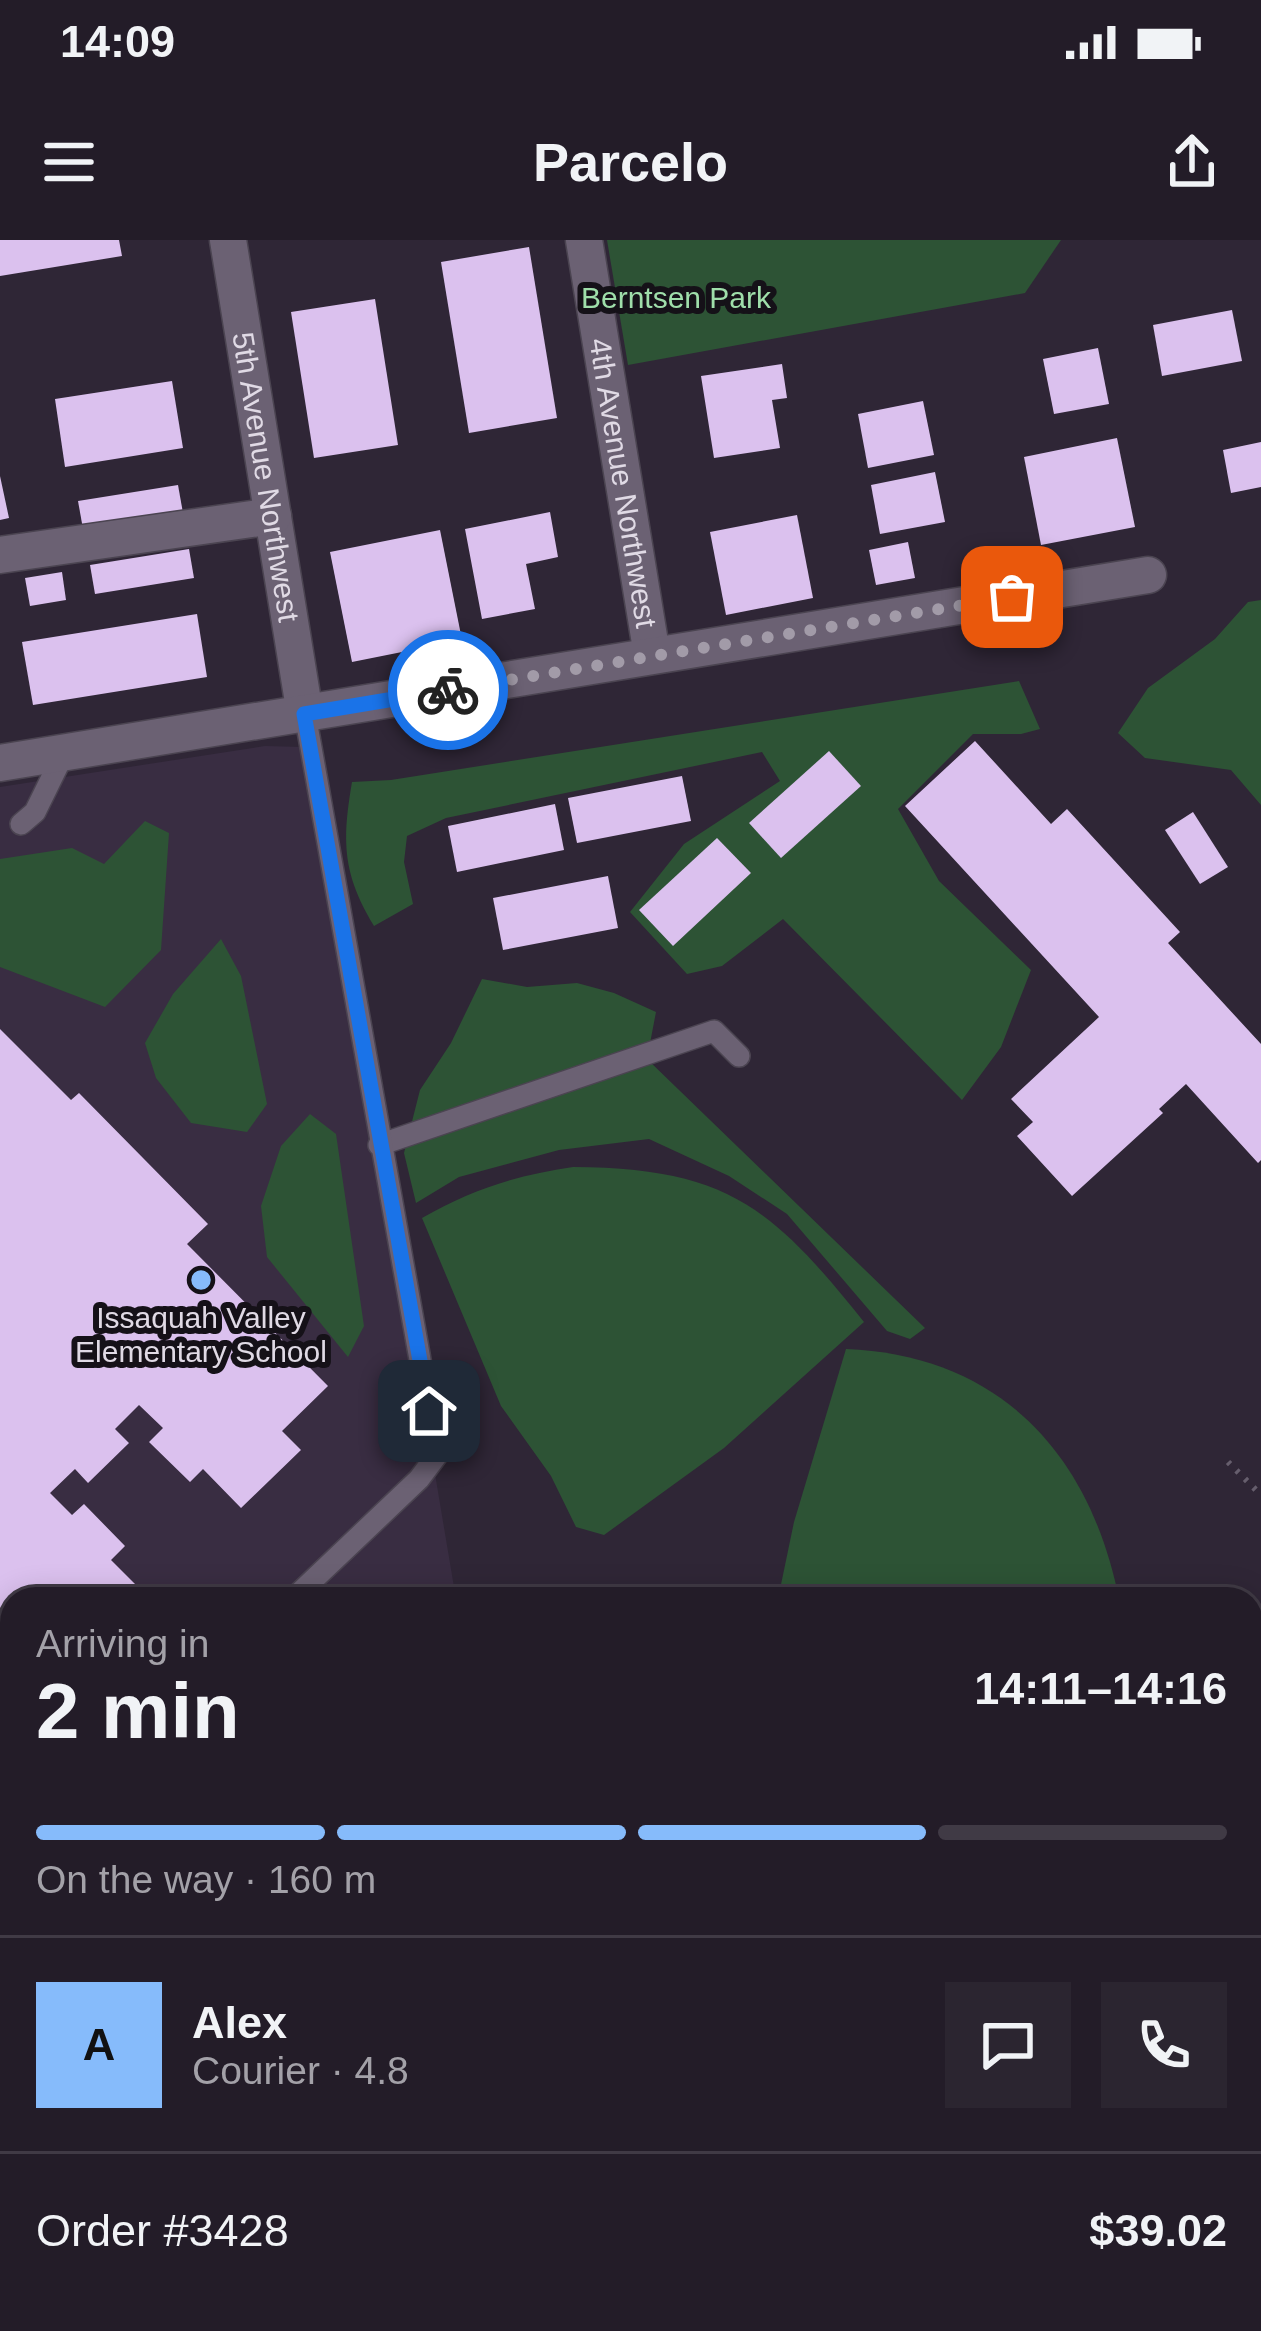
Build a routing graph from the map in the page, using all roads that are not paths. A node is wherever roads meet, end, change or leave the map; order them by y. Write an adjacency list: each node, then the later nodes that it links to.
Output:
1 (228, 240): 3 (street, 5th Avenue Northwest)
2 (584, 240): 6 (street, 4th Avenue Northwest)
3 (273, 516): 4 (street); 7 (street, 5th Avenue Northwest)
4 (0, 555)
5 (1148, 574): 6 (street)
6 (652, 656): 7 (street)
7 (304, 714): 8 (street); 12 (lane)
8 (64, 753): 9 (street); 10 (lane)
9 (0, 763)
10 (21, 824)
11 (739, 1056): 12 (lane)
12 (380, 1145): 13 (lane)
13 (305, 1587)

